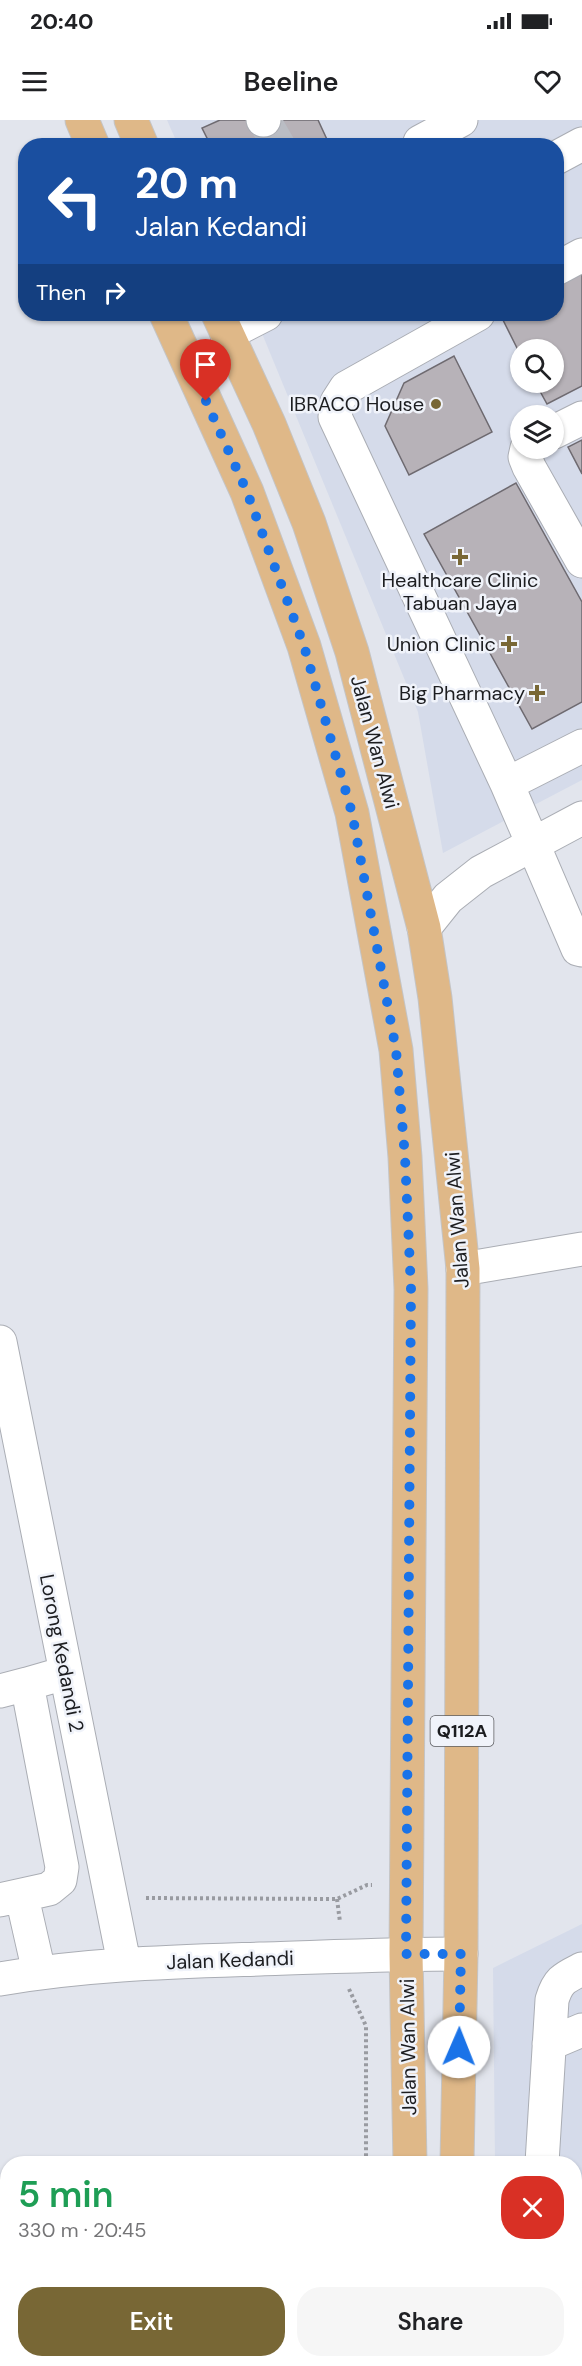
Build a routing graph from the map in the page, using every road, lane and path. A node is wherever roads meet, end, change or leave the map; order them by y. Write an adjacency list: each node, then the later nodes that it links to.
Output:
1 (82, 120): 5 (main road)
2 (131, 120): 6 (main road)
3 (461, 120): 4 (street)
4 (416, 136)
5 (90, 138)
6 (139, 138)
7 (582, 144): 8 (street)
8 (564, 154)
9 (582, 255): 10 (street)
10 (564, 265)
11 (169, 321): 31 (main road, Jalan Wan Alwi)
12 (466, 321): 19 (street)
13 (223, 324): 22 (main road, Jalan Wan Alwi / Q112A)
14 (582, 418): 15 (street)
15 (564, 427)
16 (526, 459): 17 (street)
17 (582, 561)
18 (582, 746): 19 (street)
19 (507, 784): 21 (street)
20 (582, 818): 21 (street)
21 (534, 843): 22 (street); 23 (street)
22 (424, 928): 25 (main road, Jalan Wan Alwi / Q112A)
23 (582, 950)
24 (582, 1249): 25 (street)
25 (463, 1269): 32 (main road, Jalan Wan Alwi / Q112A)
26 (0, 1342): 27 (street, Lorong Kedandi 2)
27 (65, 1672): 28 (street); 34 (street, Lorong Kedandi 2)
28 (14, 1688): 29 (street)
29 (11, 1899): 36 (street)
30 (337, 1899): 33 (path)
31 (406, 1954): 32 (street, Jalan Kedandi); 33 (street, Jalan Kedandi); 41 (main road, Jalan Wan Alwi)
32 (461, 1954): 42 (main road, Jalan Wan Alwi / Q112A)
33 (344, 1957): 34 (street, Jalan Kedandi); 40 (path)
34 (124, 1963): 36 (street, Jalan Kedandi)
35 (582, 1969): 39 (street)
36 (39, 1972): 37 (street, Jalan Kedandi)
37 (0, 1979)
38 (582, 2030): 39 (street)
39 (549, 2044): 43 (street)
40 (366, 2156)
41 (410, 2156)
42 (457, 2156)
43 (542, 2156)

